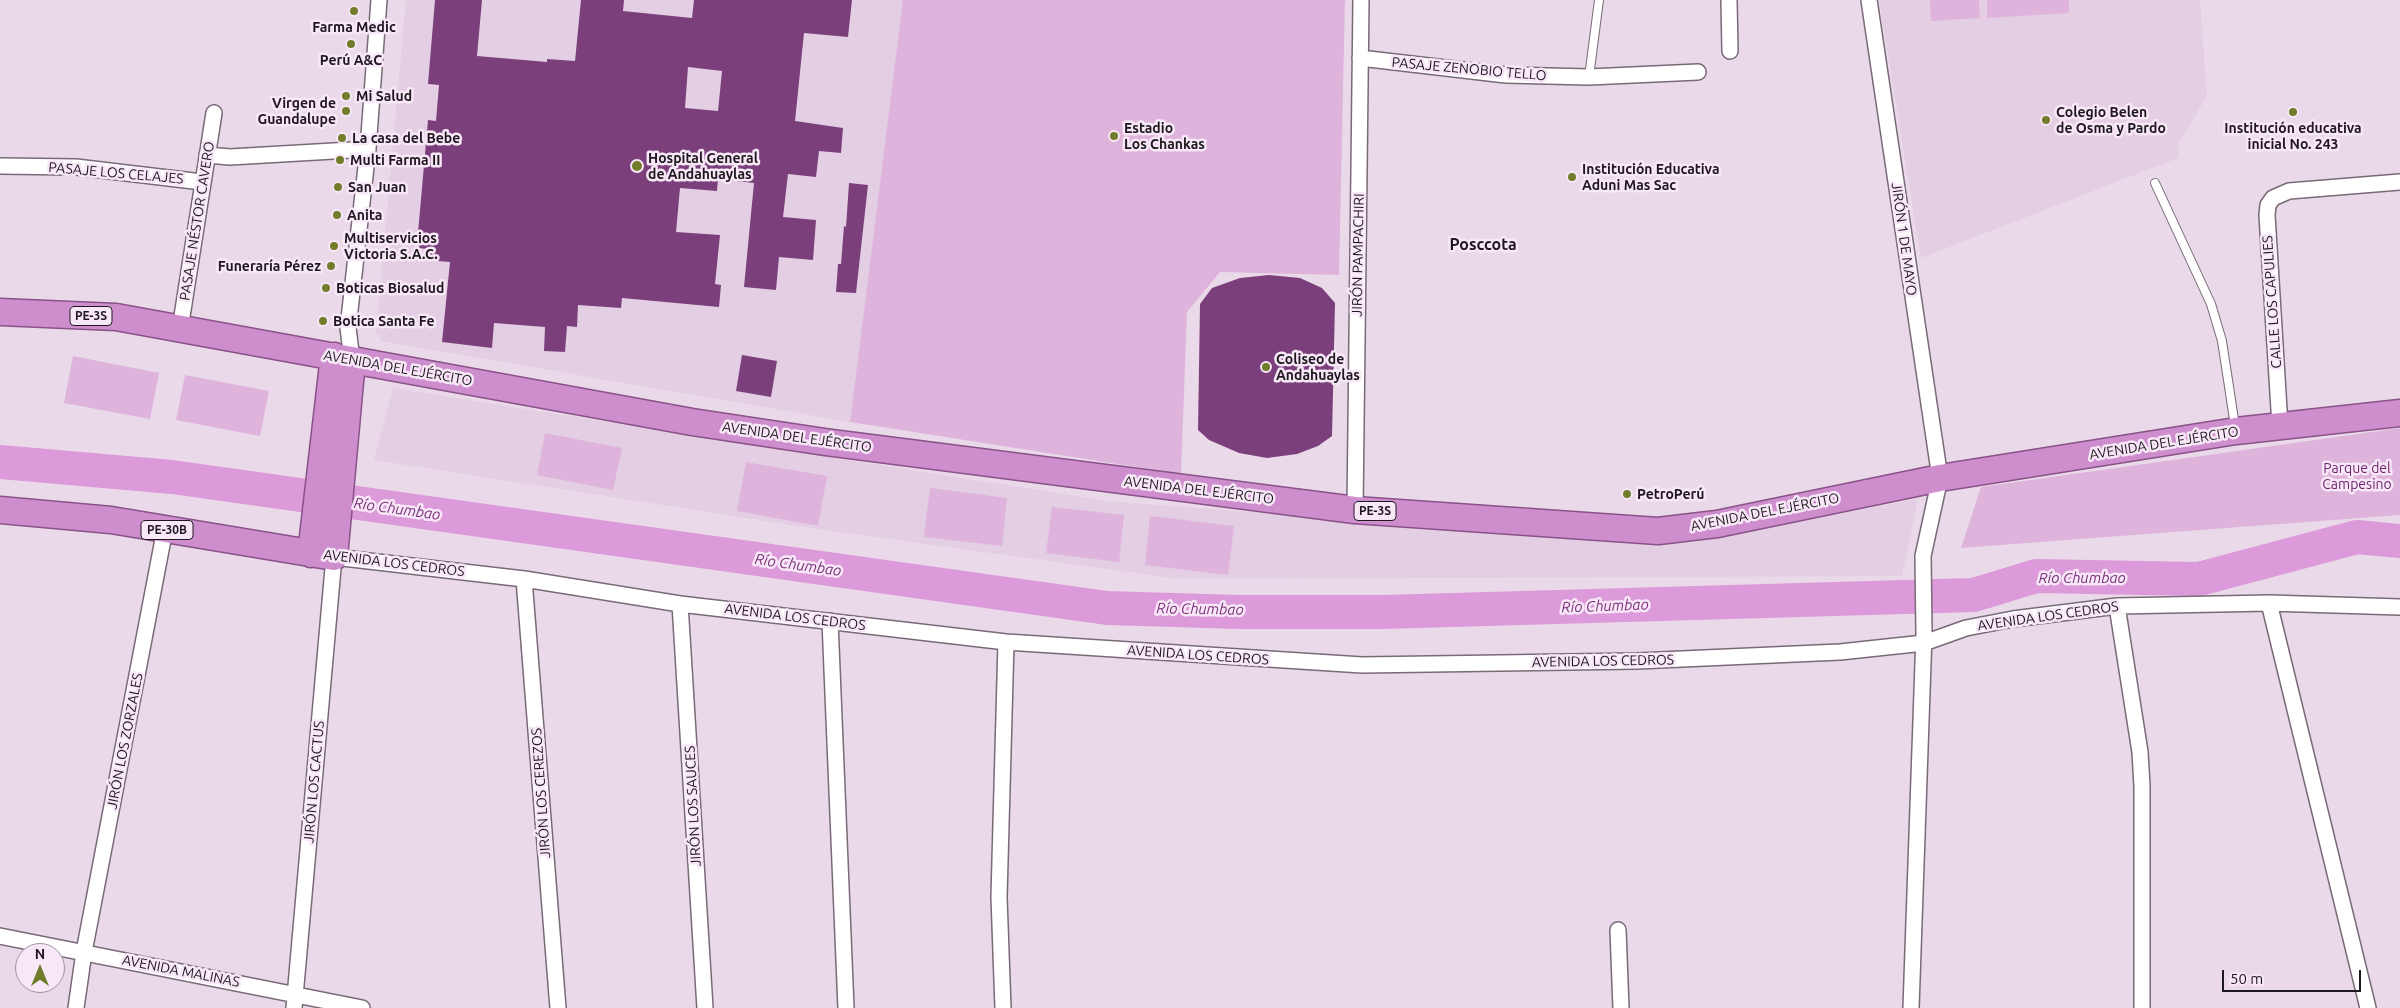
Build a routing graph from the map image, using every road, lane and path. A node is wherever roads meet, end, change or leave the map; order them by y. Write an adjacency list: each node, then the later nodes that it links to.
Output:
1 (379, 0): 11 (street)
2 (1361, 0): 7 (street, JIRÓN PAMPACHIRI)
3 (1599, 0): 9 (lane)
4 (1729, 0): 6 (street)
5 (1869, 0): 23 (street, JIRÓN 1 DE MAYO)
6 (1730, 51)
7 (1360, 58): 9 (street, PASAJE ZENOBIO TELLO); 25 (street, JIRÓN PAMPACHIRI)
8 (1698, 72): 9 (street, PASAJE ZENOBIO TELLO)
9 (1589, 77)
10 (214, 113): 12 (street, PASAJE NÉSTOR CAVERO)
11 (368, 149): 12 (street); 19 (street)
12 (207, 155): 14 (street, PASAJE NÉSTOR CAVERO)
13 (0, 166): 14 (street, PASAJE LOS CELAJES)
14 (202, 182): 18 (street, PASAJE NÉSTOR CAVERO)
15 (2400, 182): 21 (street, CALLE LOS CAPULIES)
16 (2155, 183): 22 (lane)
17 (0, 312): 18 (highway, AVENIDA DEL EJÉRCITO / PE-3S)
18 (180, 329): 19 (highway, AVENIDA DEL EJÉRCITO / PE-3S)
19 (343, 358): 25 (highway, AVENIDA DEL EJÉRCITO / PE-3S); 27 (highway)
20 (2400, 413): 21 (highway, AVENIDA DEL EJÉRCITO / PE-3S)
21 (2280, 426): 22 (highway, AVENIDA DEL EJÉRCITO / PE-3S)
22 (2236, 431): 23 (highway, AVENIDA DEL EJÉRCITO / PE-3S)
23 (1940, 478): 25 (highway, AVENIDA DEL EJÉRCITO / PE-3S); 34 (street)
24 (0, 510): 26 (highway, AVENIDA LOS CEDROS / PE-30B)
25 (1355, 510)
26 (165, 529): 27 (highway, AVENIDA LOS CEDROS / PE-30B); 38 (street, JIRÓN LOS ZORZALES)
27 (324, 547): 28 (street, AVENIDA LOS CEDROS); 39 (street, JIRÓN LOS CACTUS)
28 (524, 579): 29 (street, AVENIDA LOS CEDROS); 42 (street, JIRÓN LOS CEREZOS)
29 (680, 604): 33 (street, AVENIDA LOS CEDROS); 43 (street, JIRÓN LOS SAUCES)
30 (2269, 604): 31 (street, AVENIDA LOS CEDROS); 32 (street, AVENIDA LOS CEDROS); 49 (street)
31 (2117, 606): 34 (street, AVENIDA LOS CEDROS); 48 (street)
32 (2400, 607)
33 (830, 621): 35 (street, AVENIDA LOS CEDROS); 44 (street)
34 (1924, 638): 35 (street, AVENIDA LOS CEDROS); 47 (street)
35 (1006, 642): 45 (street)
36 (1618, 930): 46 (street)
37 (0, 936): 38 (street, AVENIDA MALINAS)
38 (84, 952): 39 (street, AVENIDA MALINAS); 40 (street, JIRÓN LOS ZORZALES)
39 (295, 1001): 41 (street, AVENIDA MALINAS)
40 (76, 1008)
41 (362, 1008)
42 (558, 1008)
43 (705, 1008)
44 (846, 1008)
45 (1003, 1008)
46 (1622, 1008)
47 (1911, 1008)
48 (2142, 1008)
49 (2368, 1008)

